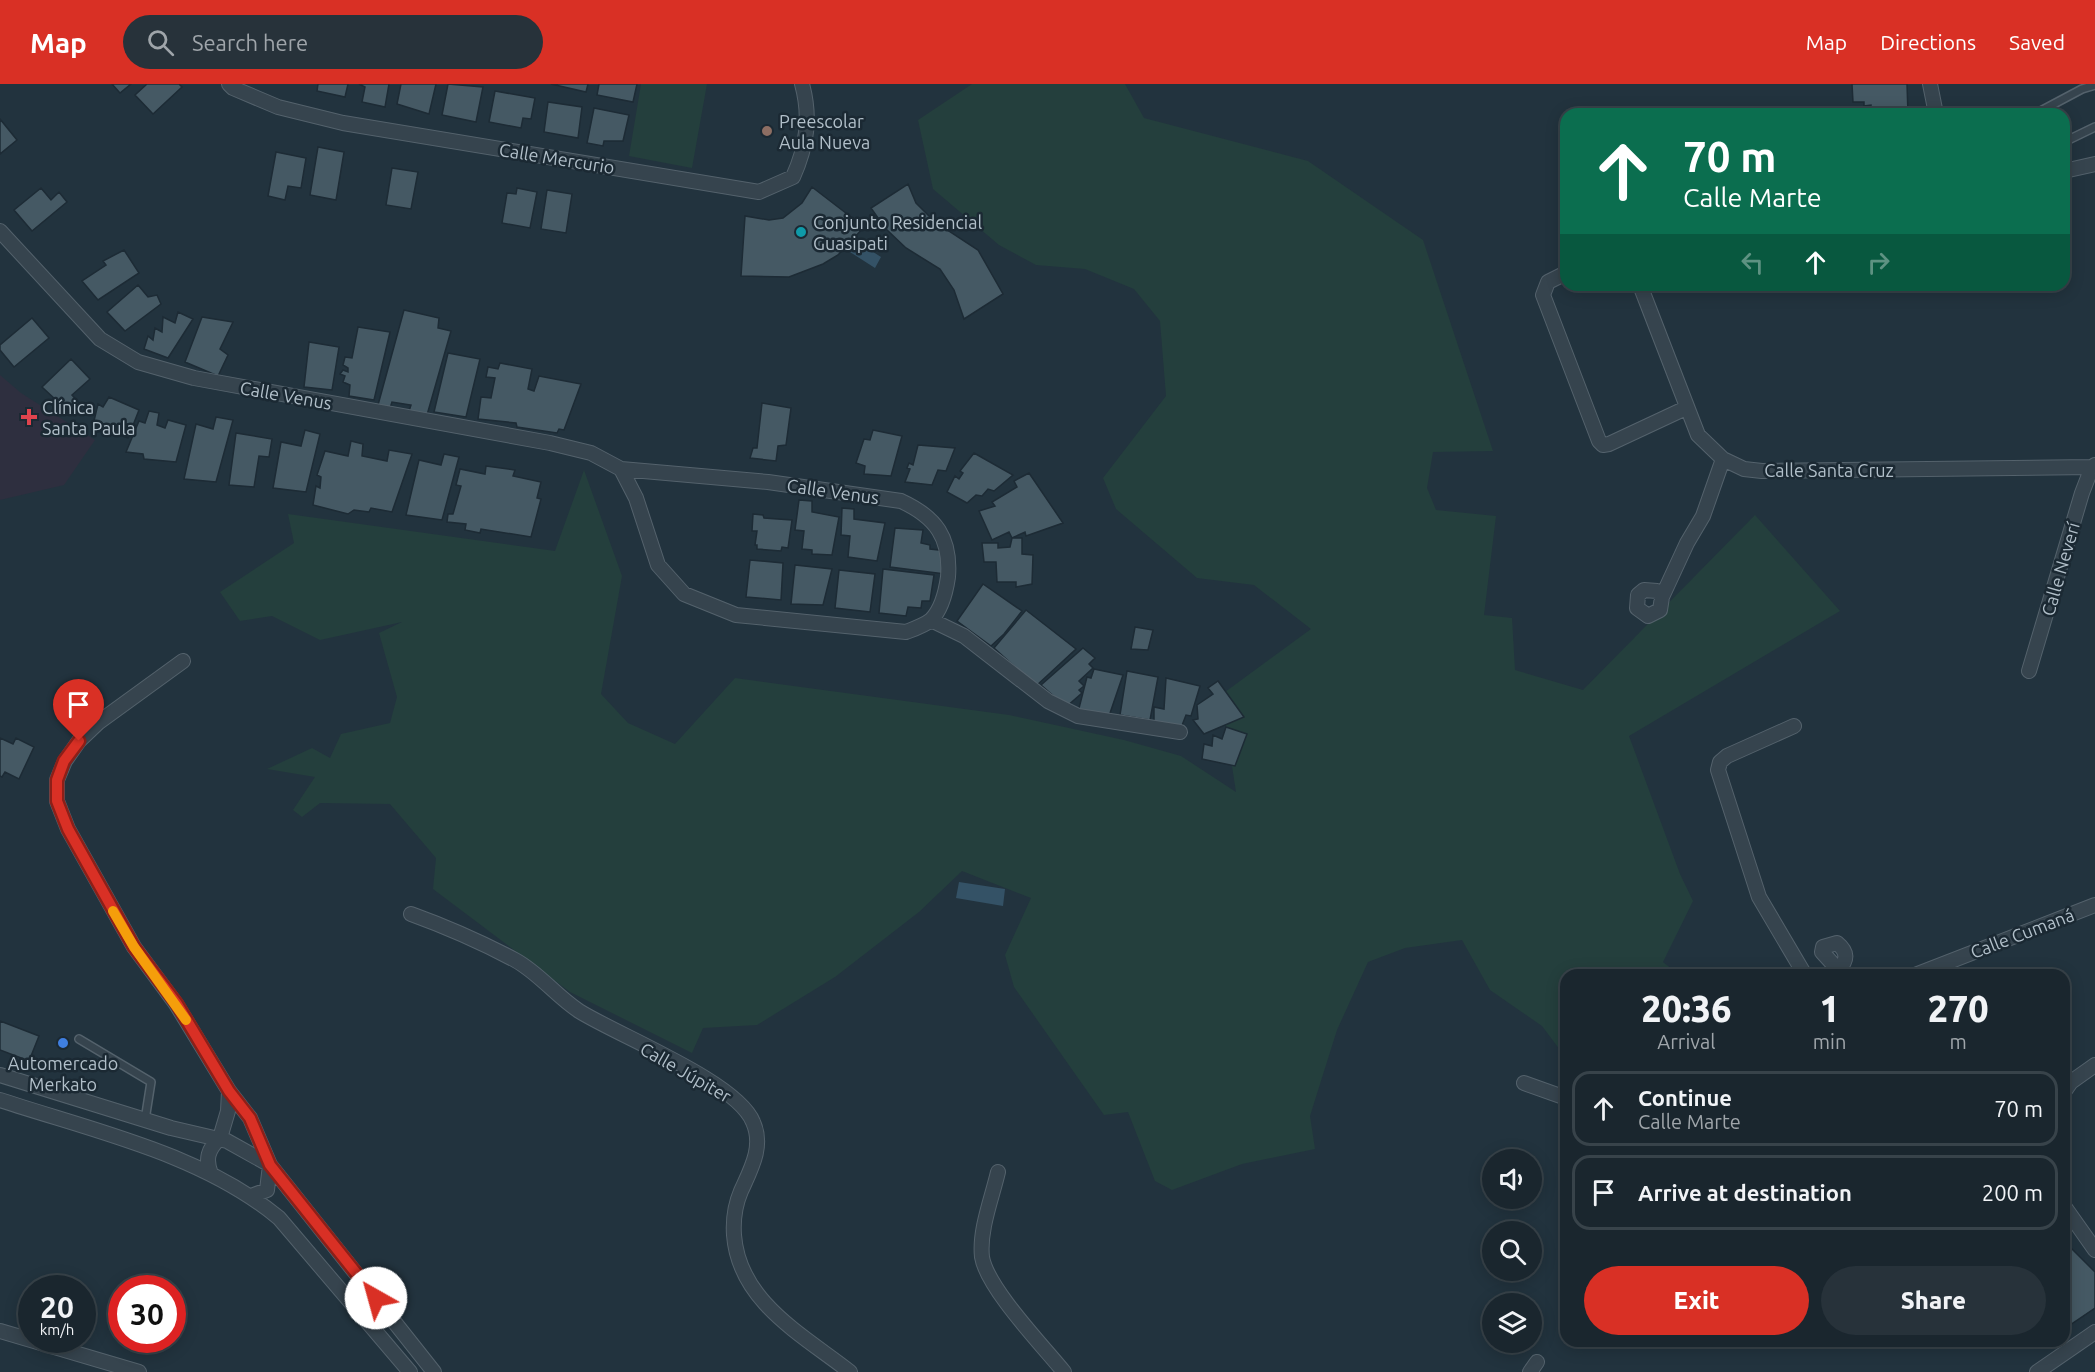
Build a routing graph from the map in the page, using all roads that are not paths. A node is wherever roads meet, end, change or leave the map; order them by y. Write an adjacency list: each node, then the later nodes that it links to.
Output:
1 (229, 84): 2 (street, Calle Mercurio)
2 (802, 84)
3 (1930, 84): 5 (street)
4 (2095, 85): 6 (lane)
5 (1935, 108)
6 (2046, 108)
7 (2095, 127): 8 (lane)
8 (2070, 139)
9 (2095, 164): 10 (street)
10 (2070, 170)
11 (0, 231): 17 (street, Calle Venus)
12 (1560, 276): 14 (street)
13 (1642, 291): 14 (street, Calle Santa Cruz)
14 (1686, 408): 15 (street, Calle Santa Cruz)
15 (1723, 459): 16 (street, Calle Santa Cruz); 18 (street)
16 (2094, 466): 21 (street, Calle Neverí)
17 (621, 469): 19 (street); 19 (street, Calle Venus)
18 (1662, 597)
19 (931, 620): 23 (street)
20 (183, 661): 33 (street)
21 (2029, 671)
22 (1794, 726): 26 (street)
23 (1180, 732)
24 (2095, 905): 27 (street, Calle Cumaná)
25 (411, 914): 49 (street, Calle Júpiter)
26 (1801, 969)
27 (1930, 969)
28 (79, 1039): 36 (lane)
29 (2095, 1065): 32 (street)
30 (0, 1075): 36 (street)
31 (1524, 1083): 34 (street)
32 (2070, 1083)
33 (229, 1091): 37 (street); 38 (street)
34 (1560, 1096)
35 (0, 1100): 40 (street)
36 (145, 1120): 37 (street)
37 (220, 1138): 38 (street); 40 (street)
38 (270, 1165): 41 (street); 48 (street)
39 (999, 1172): 50 (street)
40 (211, 1174): 41 (street)
41 (251, 1196): 47 (street)
42 (2070, 1215): 43 (street)
43 (2095, 1250)
44 (0, 1331): 46 (street)
45 (2095, 1332): 51 (street)
46 (139, 1372)
47 (410, 1372)
48 (434, 1372)
49 (850, 1372)
50 (1064, 1372)
51 (2037, 1372)

